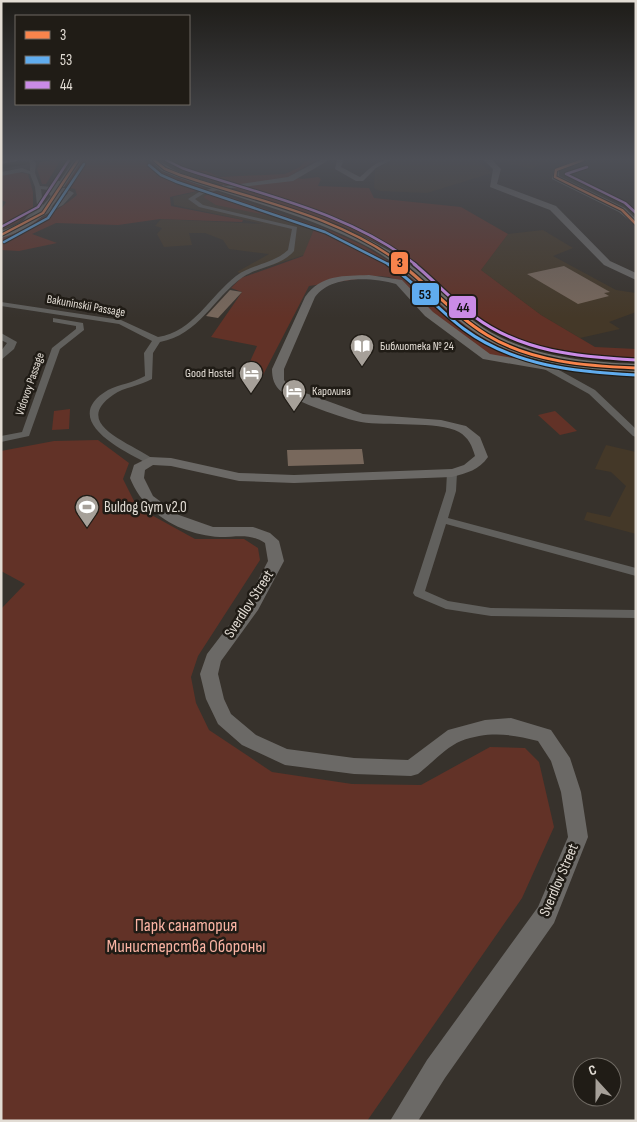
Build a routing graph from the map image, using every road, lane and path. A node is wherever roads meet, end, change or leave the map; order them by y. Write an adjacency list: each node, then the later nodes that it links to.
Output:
1 (34, 212): 11 (street)
2 (38, 212): 11 (highway)
3 (43, 212): 10 (highway)
4 (46, 212): 10 (street)
5 (228, 212): 18 (street)
6 (290, 212): 20 (highway)
7 (296, 212): 21 (highway)
8 (558, 212): 14 (main road)
9 (624, 212): 12 (main road)
10 (36, 218): 13 (highway)
11 (26, 221): 13 (highway)
12 (636, 224)
13 (1, 234)
14 (636, 277)
15 (1, 304): 16 (street, Bakuninskii Passage)
16 (55, 316): 18 (street, Bakuninskii Passage); 25 (street, Vidovoy Passage)
17 (1, 336): 19 (street)
18 (157, 340): 26 (street)
19 (1, 357)
20 (527, 357): 21 (main road); 27 (main road)
21 (557, 361): 22 (main road); 23 (highway); 24 (street)
22 (607, 367): 23 (highway)
23 (636, 367)
24 (636, 434)
25 (1, 439)
26 (150, 461): 27 (main road); 31 (main road, Sverdlov Street)
27 (452, 473): 28 (street)
28 (442, 520): 29 (street); 30 (street)
29 (636, 572)
30 (636, 614)
31 (403, 1121)

